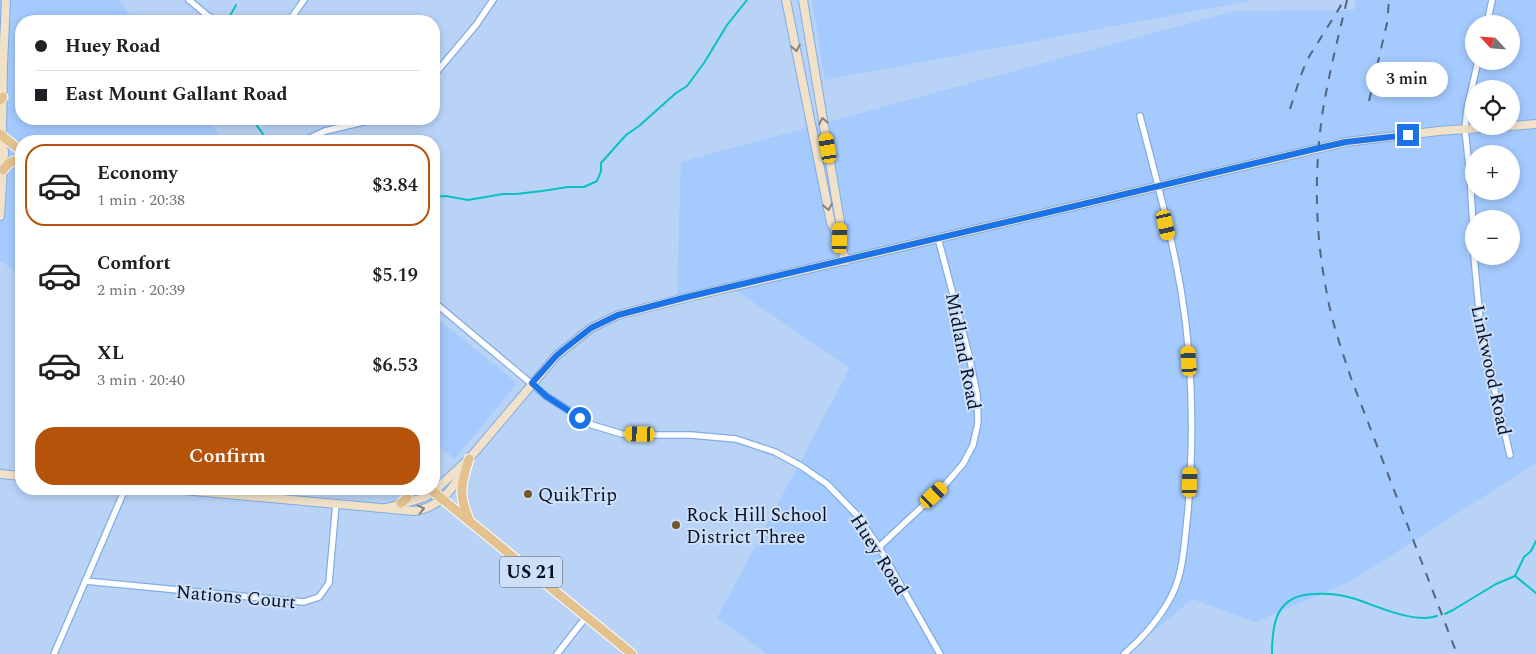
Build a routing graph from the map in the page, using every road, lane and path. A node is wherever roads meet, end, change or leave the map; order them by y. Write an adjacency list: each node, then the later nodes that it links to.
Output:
1 (6, 0): 12 (street)
2 (189, 0): 8 (street)
3 (304, 0): 9 (street)
4 (493, 0): 11 (street)
5 (786, 0): 27 (street, one-way to 27)
6 (803, 0): 27 (street, one-way to 6)
7 (1492, 0): 10 (street)
8 (207, 15)
9 (293, 15)
10 (1489, 15)
11 (440, 68)
12 (1, 99): 20 (street)
13 (1140, 116): 24 (street)
14 (1536, 124): 16 (street)
15 (351, 125): 18 (street)
16 (1520, 125)
17 (1465, 130): 24 (street)
18 (317, 135)
19 (1466, 135): 25 (street)
20 (0, 136): 21 (main road); 23 (street)
21 (15, 147)
22 (15, 160): 23 (main road)
23 (3, 170): 26 (street)
24 (1158, 186): 28 (street); 55 (street)
25 (1472, 210)
26 (0, 216)
27 (840, 238): 29 (street)
28 (938, 238): 29 (street); 48 (street, Midland Road)
29 (845, 260): 32 (street)
30 (1475, 265): 33 (street, Linkwood Road)
31 (440, 307): 32 (street, Huey Road)
32 (532, 383): 34 (street); 48 (street, Huey Road)
33 (1510, 454)
34 (469, 459): 37 (street); 43 (street); 47 (main road)
35 (0, 474): 36 (street)
36 (15, 475)
37 (440, 483)
38 (122, 495): 49 (street)
39 (242, 495): 44 (street)
40 (408, 495): 45 (main road)
41 (427, 495): 45 (street)
42 (437, 495): 43 (main road, US 21)
43 (442, 499): 46 (street, one-way to 43); 47 (main road, US 21)
44 (336, 503): 46 (street); 49 (street, Nations Court)
45 (401, 503): 46 (street)
46 (386, 508)
47 (470, 522): 50 (main road, US 21)
48 (879, 547): 54 (street, Huey Road)
49 (85, 581): 51 (street)
50 (586, 617): 52 (street); 53 (main road, US 21)
51 (54, 654)
52 (557, 654)
53 (632, 654)
54 (940, 654)
55 (1124, 654)

